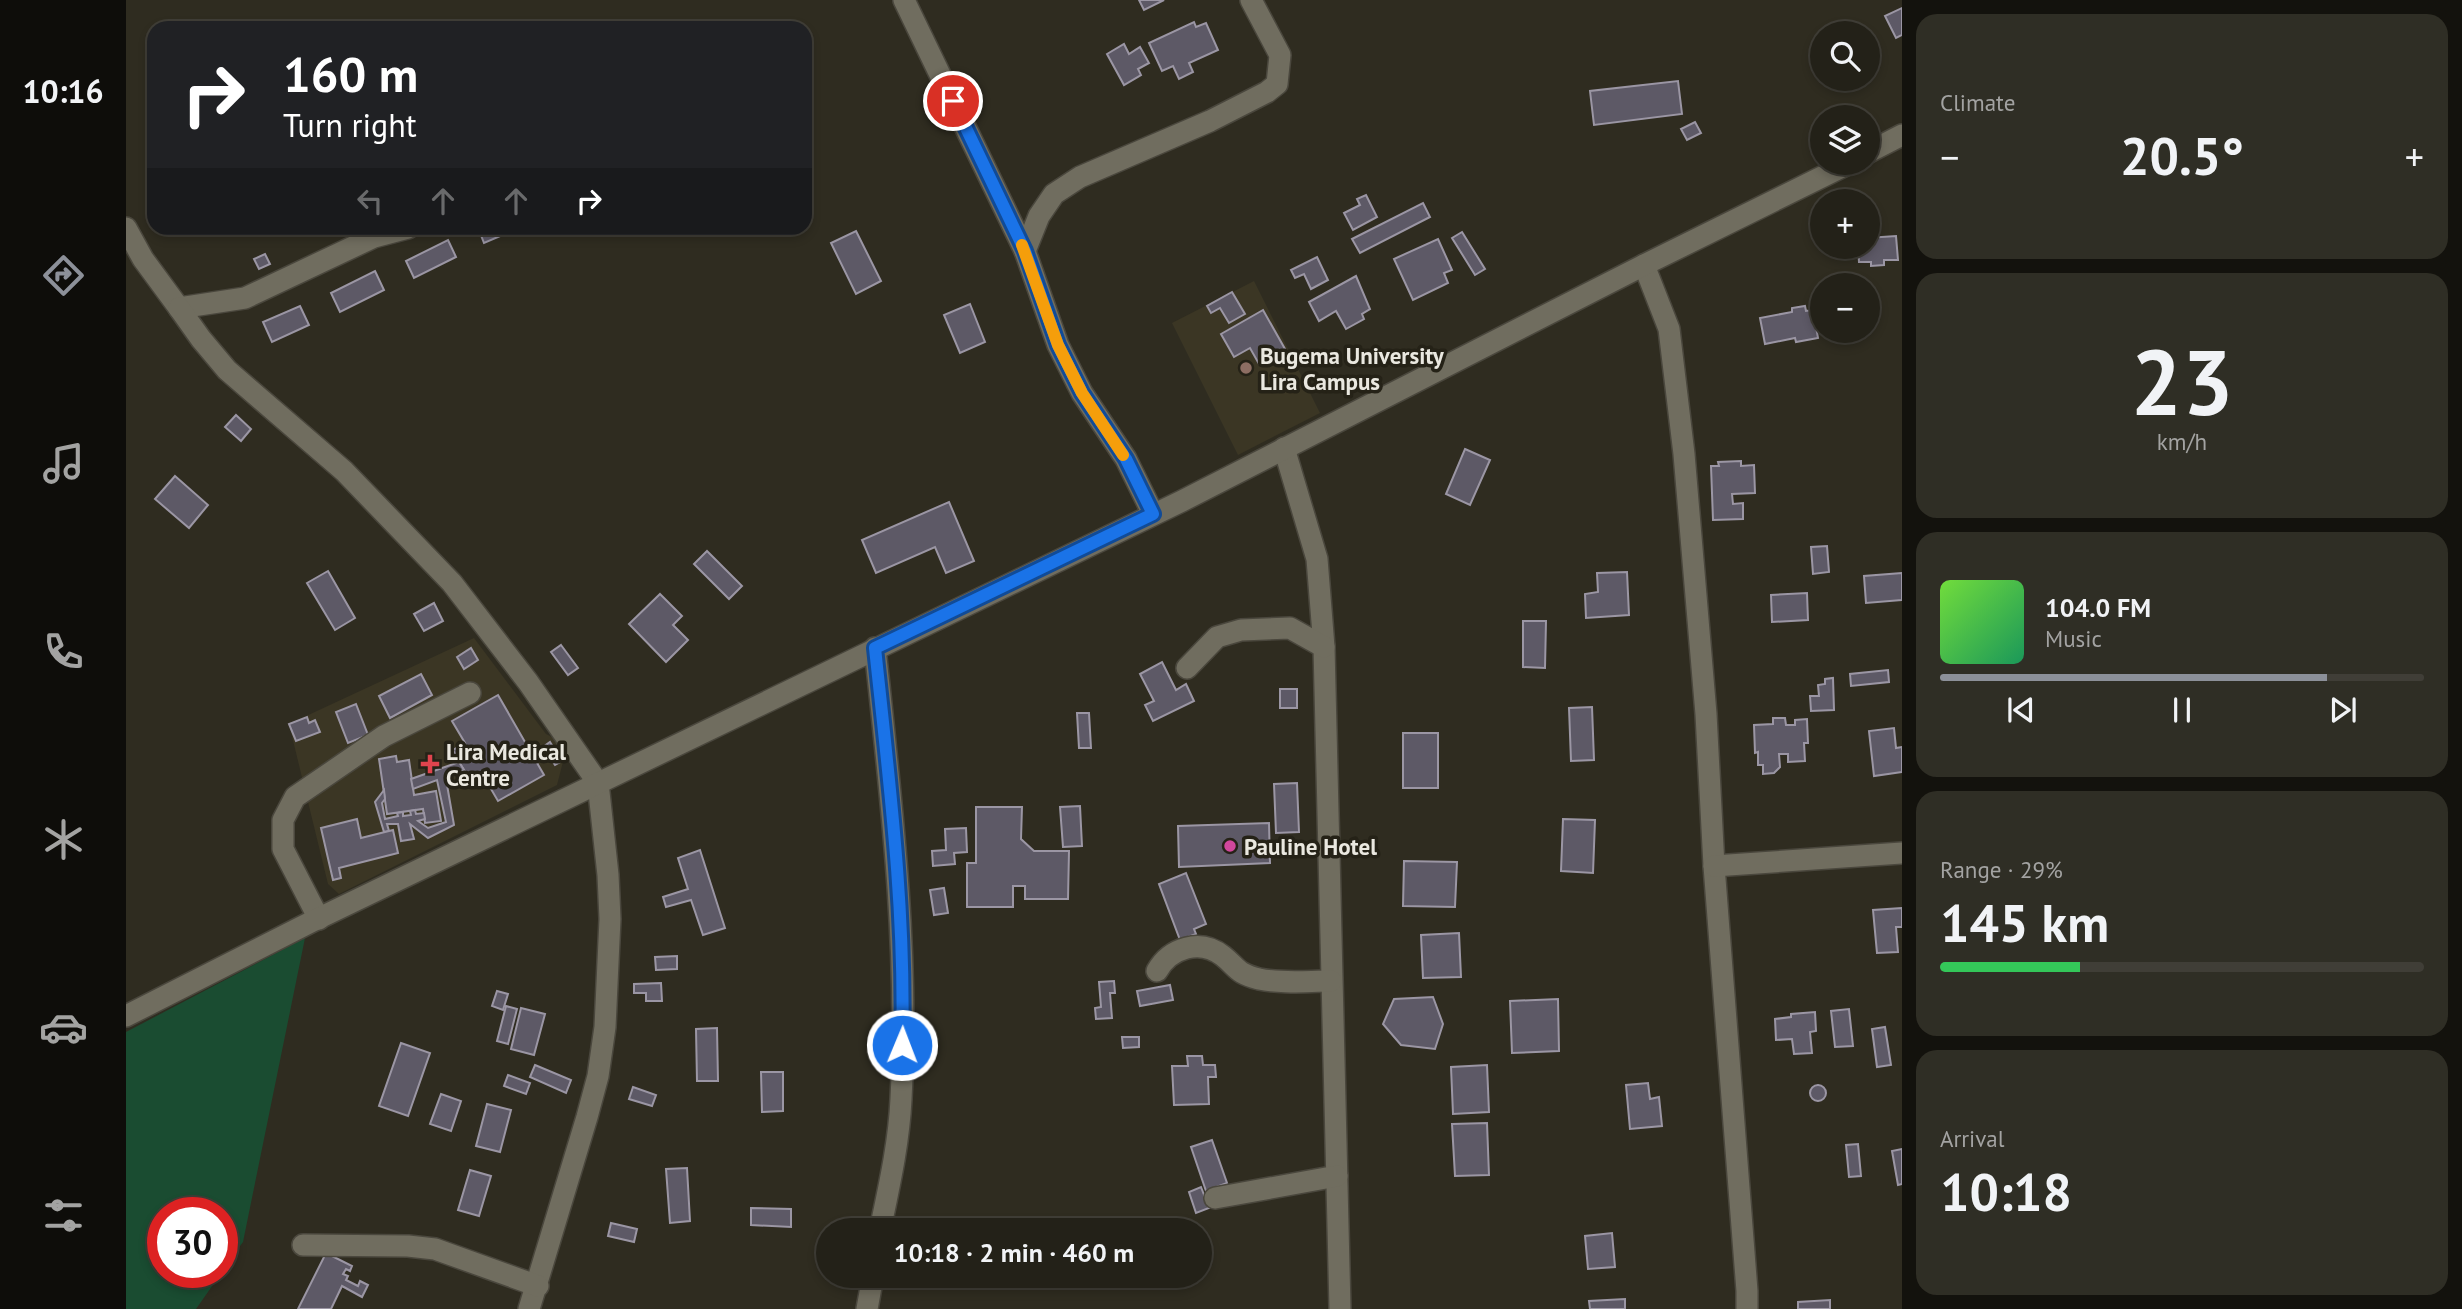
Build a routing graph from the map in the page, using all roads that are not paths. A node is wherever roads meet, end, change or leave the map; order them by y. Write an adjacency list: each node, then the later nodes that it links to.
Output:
1 (904, 0): 8 (street)
2 (1251, 0): 8 (street)
3 (1902, 135): 4 (street)
4 (1880, 146)
5 (1826, 175): 9 (street)
6 (126, 228): 10 (street)
7 (381, 235): 10 (street)
8 (1025, 251): 12 (street)
9 (1644, 265): 11 (street); 19 (street)
10 (180, 308): 17 (street)
11 (1284, 448): 12 (street); 13 (street)
12 (1153, 514): 14 (street)
13 (1324, 647): 15 (street); 22 (street)
14 (875, 648): 17 (street); 26 (street)
15 (1187, 668)
16 (470, 693): 20 (street)
17 (598, 783): 20 (street); 28 (street)
18 (1902, 853): 19 (street)
19 (1714, 866): 33 (street)
20 (319, 919): 23 (street)
21 (1157, 971): 22 (street)
22 (1331, 981): 24 (street)
23 (126, 1016)
24 (1337, 1176): 25 (street); 32 (street)
25 (1215, 1198)
26 (882, 1218)
27 (303, 1245): 28 (street)
28 (538, 1286): 30 (street)
29 (871, 1288): 31 (street)
30 (530, 1309)
31 (867, 1309)
32 (1340, 1309)
33 (1747, 1309)

